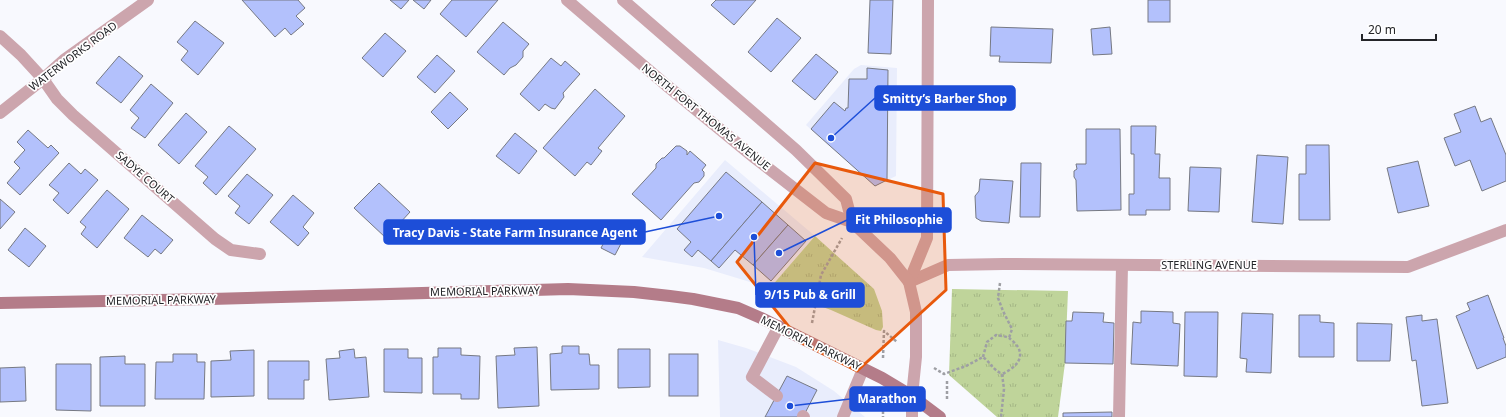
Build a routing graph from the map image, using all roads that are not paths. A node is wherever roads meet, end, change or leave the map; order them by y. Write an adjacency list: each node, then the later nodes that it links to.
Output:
1 (148, 0): 6 (street, WATERWORKS ROAD)
2 (567, 0): 8 (street, NORTH FORT THOMAS AVENUE)
3 (623, 0): 8 (street)
4 (928, 0): 12 (street)
5 (0, 36): 6 (street, SADYE COURT)
6 (43, 79): 7 (street, WATERWORKS ROAD); 10 (street, SADYE COURT)
7 (0, 113)
8 (852, 222): 12 (street, NORTH FORT THOMAS AVENUE)
9 (1506, 230): 11 (street, STERLING AVENUE)
10 (260, 254)
11 (1122, 265): 12 (street, STERLING AVENUE); 21 (street)
12 (909, 282): 17 (street, NORTH FORT THOMAS AVENUE)
13 (0, 303): 14 (main road, MEMORIAL PARKWAY)
14 (779, 326): 15 (main road, MEMORIAL PARKWAY); 16 (street)
15 (863, 369): 17 (main road, MEMORIAL PARKWAY); 18 (street)
16 (777, 396)
17 (912, 396): 19 (street, NORTH FORT THOMAS AVENUE); 20 (main road, MEMORIAL PARKWAY)
18 (843, 417)
19 (912, 417)
20 (940, 417)
21 (1119, 417)

